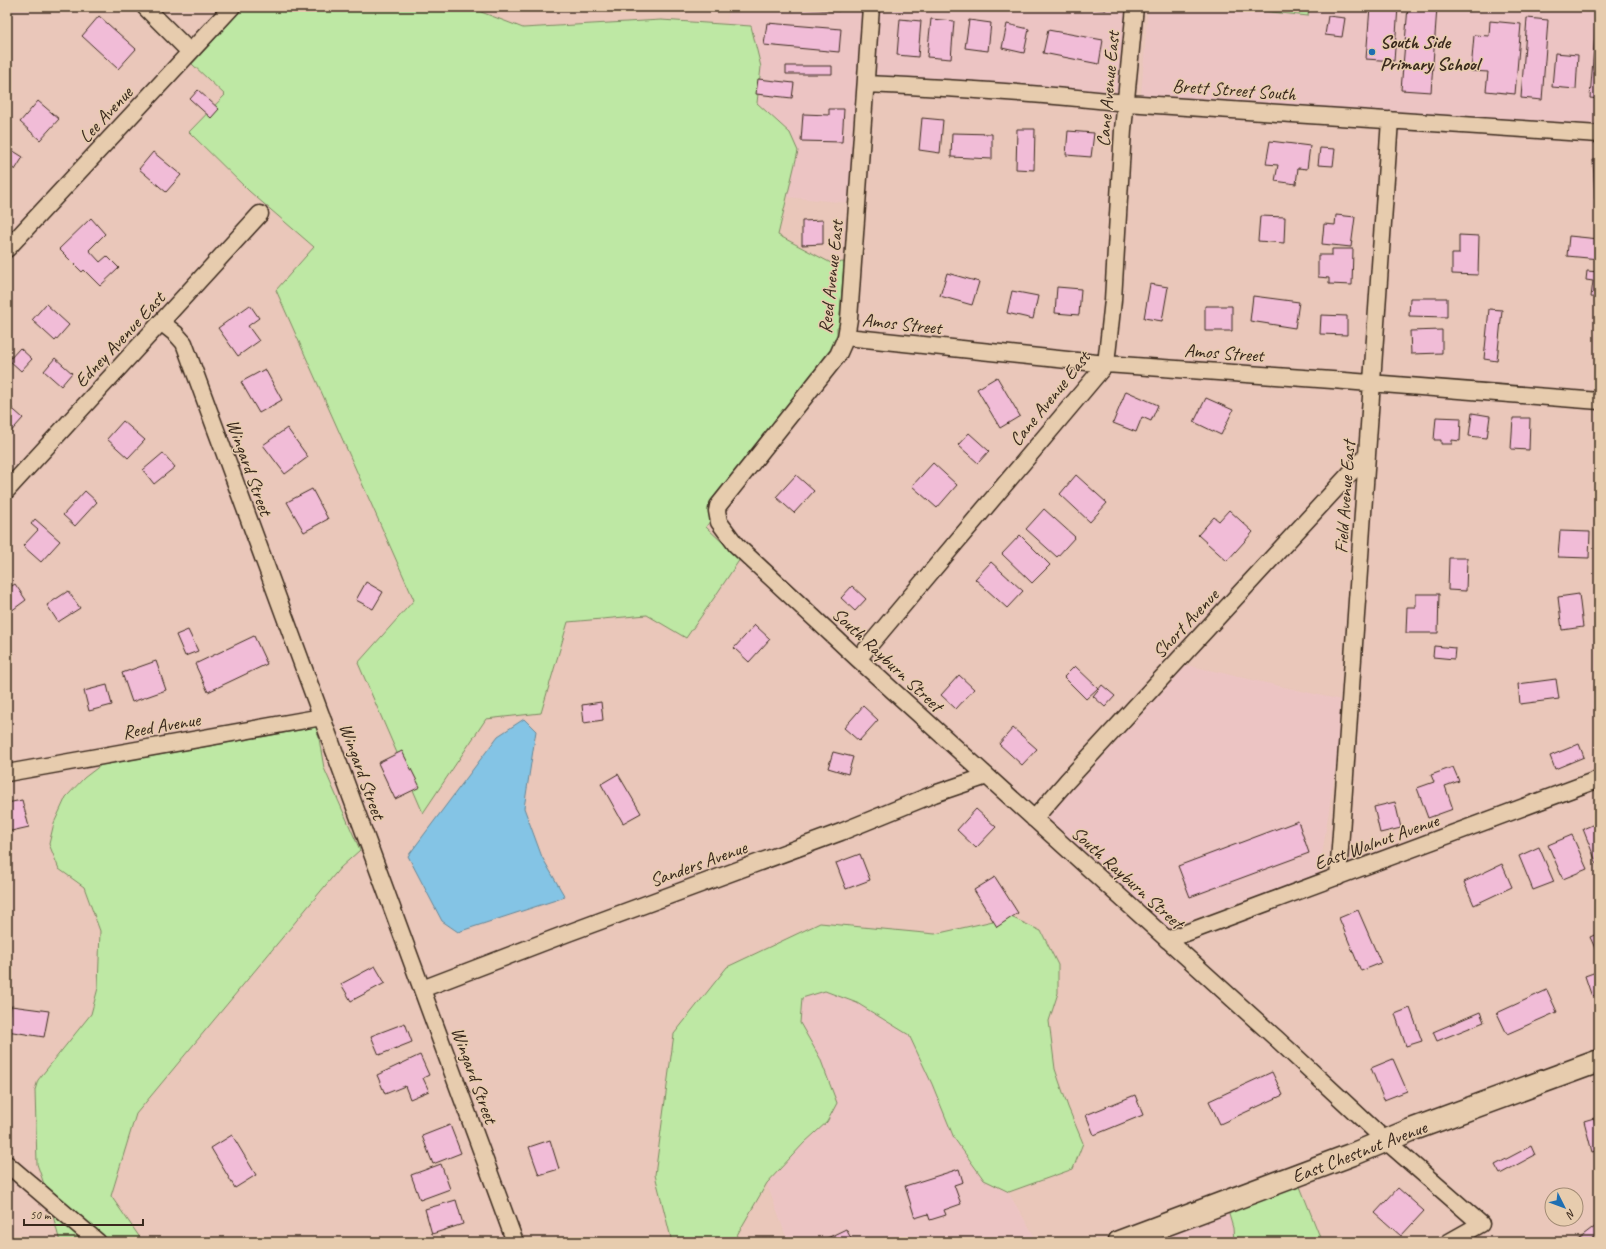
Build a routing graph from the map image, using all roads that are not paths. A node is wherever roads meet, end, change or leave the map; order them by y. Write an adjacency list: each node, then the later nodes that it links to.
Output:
1 (145, 7): 5 (street)
2 (232, 7): 5 (street, Lee Avenue)
3 (871, 7): 6 (street, Reed Avenue East)
4 (1134, 7): 7 (street, Cane Avenue East)
5 (190, 52): 11 (street, Lee Avenue)
6 (866, 84): 7 (street, Brett Street South); 13 (street, Reed Avenue East)
7 (1126, 103): 8 (street, Brett Street South); 14 (street, Cane Avenue East)
8 (1390, 120): 9 (street, Brett Street South); 15 (street, Field Avenue East)
9 (1599, 134)
10 (260, 214): 12 (street, Edney Avenue East)
11 (7, 249)
12 (161, 322): 18 (street, Edney Avenue East); 21 (street, Wingard Street)
13 (846, 337): 14 (street, Amos Street); 19 (street, Reed Avenue East)
14 (1106, 364): 15 (street, Amos Street); 20 (street, Cane Avenue East)
15 (1372, 383): 16 (street, Amos Street); 17 (street, Field Avenue East)
16 (1599, 401)
17 (1366, 456): 25 (street, Short Avenue); 26 (street, Field Avenue East)
18 (7, 490)
19 (724, 531): 20 (street, South Rayburn Street)
20 (858, 659): 23 (street, South Rayburn Street)
21 (322, 718): 22 (street, Reed Avenue); 28 (street, Wingard Street)
22 (7, 773)
23 (987, 776): 25 (street, South Rayburn Street); 28 (street, Sanders Avenue)
24 (1599, 779): 26 (street, East Walnut Avenue)
25 (1034, 819): 27 (street, South Rayburn Street)
26 (1338, 876): 27 (street, East Walnut Avenue)
27 (1168, 940): 30 (street, South Rayburn Street)
28 (422, 989): 33 (street, Wingard Street)
29 (1599, 1061): 30 (street, East Chestnut Avenue)
30 (1386, 1141): 34 (street, East Chestnut Avenue); 35 (street, South Rayburn Street)
31 (7, 1164): 32 (street)
32 (98, 1242)
33 (515, 1242)
34 (1119, 1242)
35 (1448, 1242)

